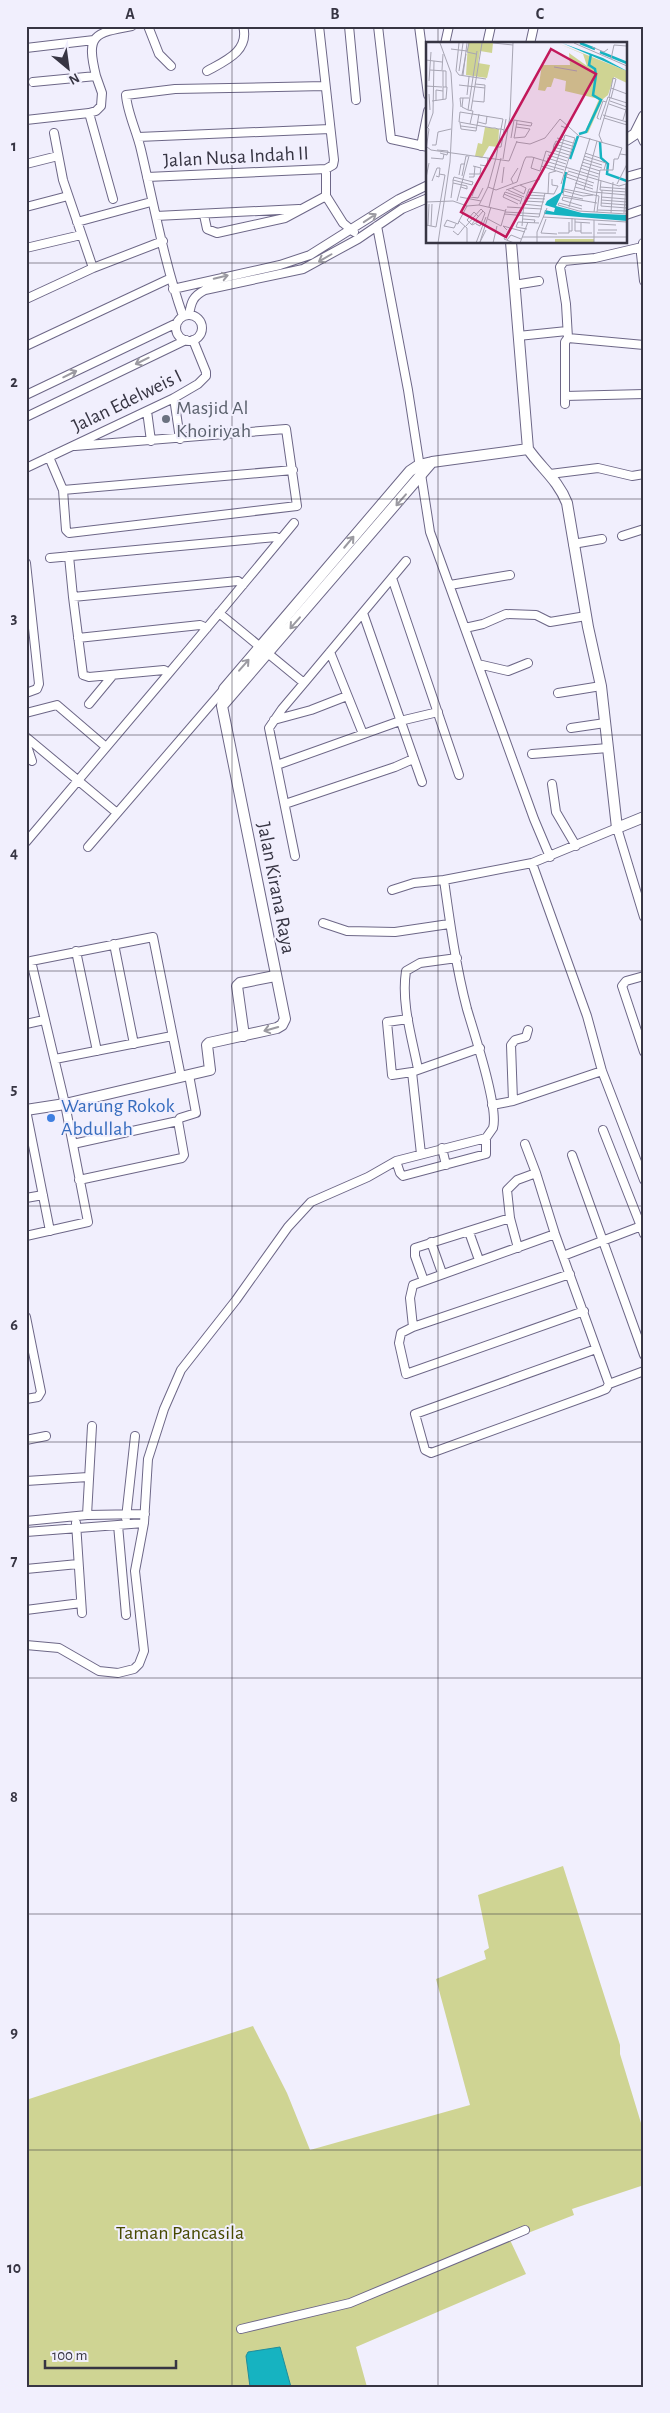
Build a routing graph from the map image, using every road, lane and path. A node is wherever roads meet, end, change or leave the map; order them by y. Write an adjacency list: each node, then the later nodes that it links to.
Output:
1 (132, 26): 11 (street)
2 (148, 26): 17 (street)
3 (243, 26): 18 (street)
4 (319, 26): 22 (street)
5 (349, 26): 23 (street)
6 (378, 26): 34 (street)
7 (419, 26): 20 (street)
8 (449, 26): 13 (street)
9 (491, 26): 14 (street)
10 (534, 26): 15 (street)
11 (102, 29): 12 (street)
12 (94, 40): 16 (street); 19 (street)
13 (445, 42)
14 (487, 42)
15 (530, 42)
16 (26, 48)
17 (171, 66)
18 (208, 71)
19 (96, 76): 21 (street); 24 (street)
20 (426, 80)
21 (33, 82)
22 (325, 86): 27 (street); 31 (street)
23 (356, 100)
24 (89, 113): 26 (street); 45 (street)
25 (644, 116): 29 (street)
26 (26, 120)
27 (330, 129): 31 (street); 37 (street)
28 (426, 129): 34 (street)
29 (638, 129): 32 (street); 33 (street)
30 (54, 133): 35 (street)
31 (138, 137): 40 (street)
32 (628, 139)
33 (644, 142)
34 (424, 147)
35 (58, 156): 36 (street); 42 (street)
36 (26, 164)
37 (326, 169): 40 (street, Jalan Nusa Indah II); 43 (street)
38 (644, 172): 39 (street)
39 (628, 176)
40 (147, 177): 47 (street)
41 (426, 186): 44 (street)
42 (68, 196): 48 (street); 55 (street)
43 (326, 196): 50 (street); 57 (street)
44 (401, 198): 49 (street); 57 (street, one-way to 44)
45 (113, 199)
46 (426, 199): 49 (street)
47 (151, 202): 54 (street); 55 (street)
48 (26, 207)
49 (405, 208): 56 (street)
50 (299, 209): 53 (street); 53 (street)
51 (644, 209): 52 (street)
52 (628, 214)
53 (204, 215): 54 (street)
54 (156, 216): 60 (street)
55 (77, 222): 58 (street)
56 (377, 226): 59 (street); 90 (street)
57 (353, 230): 59 (street); 69 (street, one-way to 57)
58 (81, 235): 63 (street); 64 (street)
59 (358, 239): 71 (street, one-way to 71)
60 (163, 241): 64 (street); 65 (street)
61 (511, 244): 68 (street)
62 (643, 245): 67 (street); 73 (street)
63 (26, 248)
64 (93, 268): 70 (street)
65 (171, 278): 69 (street); 77 (street)
66 (539, 281): 68 (street)
67 (644, 281)
68 (514, 285): 74 (street)
69 (174, 289): 71 (street)
70 (26, 299)
71 (186, 315): 72 (street); 75 (street)
72 (177, 323): 75 (street); 79 (street, one-way to 72)
73 (568, 334): 74 (street); 76 (street); 78 (street)
74 (518, 336): 86 (street)
75 (189, 340): 80 (street, Jalan Edelweis I); 82 (street, one-way to 82)
76 (644, 345)
77 (26, 346)
78 (644, 394)
79 (26, 395)
80 (174, 398): 81 (street, Jalan Edelweis I); 83 (street)
81 (147, 411): 84 (street); 85 (street, Jalan Edelweis I)
82 (26, 417)
83 (180, 439): 84 (street); 89 (street)
84 (151, 441): 85 (street)
85 (75, 446): 87 (street, Jalan Edelweis I)
86 (528, 449): 90 (street); 91 (street)
87 (48, 457): 88 (street, Jalan Edelweis I); 93 (street)
88 (26, 468)
89 (292, 470): 93 (street); 93 (street)
90 (420, 470): 107 (street); 118 (street)
91 (550, 474): 92 (street); 99 (street)
92 (644, 474)
93 (63, 490)
94 (294, 523): 98 (street)
95 (644, 529): 96 (street)
96 (622, 536)
97 (602, 539): 99 (street)
98 (280, 540): 100 (street); 106 (street)
99 (573, 544): 112 (street)
100 (69, 556): 101 (street); 108 (street)
101 (50, 558)
102 (406, 561): 105 (street)
103 (26, 563): 109 (street)
104 (510, 575): 107 (street)
105 (392, 578): 111 (street); 134 (street)
106 (243, 585): 108 (street); 110 (street)
107 (450, 585): 114 (street)
108 (73, 597): 115 (street)
109 (28, 600): 116 (street)
110 (219, 613): 113 (street); 118 (street)
111 (363, 613): 119 (street); 137 (street)
112 (586, 616): 114 (street); 126 (street)
113 (207, 628): 115 (street); 122 (street)
114 (466, 628): 121 (street)
115 (78, 638): 124 (street)
116 (35, 643): 117 (street); 129 (street)
117 (26, 647)
118 (263, 651): 125 (street); 128 (street, one-way to 118); 133 (street)
119 (330, 652): 125 (street); 131 (street)
120 (528, 663): 121 (street)
121 (478, 664): 161 (street)
122 (169, 673): 123 (street); 143 (street)
123 (113, 675): 124 (street); 127 (street)
124 (90, 677): 127 (street)
125 (304, 684): 136 (street)
126 (601, 686): 130 (street); 138 (street)
127 (103, 688): 132 (street)
128 (224, 689): 133 (street, Jalan Kirana Raya); 154 (street)
129 (26, 693)
130 (558, 693)
131 (346, 696): 136 (street); 140 (street)
132 (89, 704)
133 (222, 706): 171 (street, Jalan Kirana Raya)
134 (438, 712): 137 (street); 149 (street)
135 (26, 713): 143 (street)
136 (274, 720): 148 (street)
137 (400, 721): 140 (street); 146 (street)
138 (605, 723): 139 (street); 144 (street)
139 (571, 728)
140 (363, 734): 148 (street)
141 (26, 737): 150 (street)
142 (26, 742): 147 (street)
143 (106, 747): 150 (street)
144 (608, 748): 145 (street); 156 (street)
145 (532, 754)
146 (413, 759): 151 (street); 153 (street)
147 (32, 761)
148 (277, 764): 153 (street)
149 (460, 775)
150 (78, 780): 154 (street); 157 (street)
151 (422, 782)
152 (552, 784): 158 (street)
153 (285, 804): 160 (street)
154 (117, 814): 159 (street)
155 (644, 817): 156 (street)
156 (617, 828): 158 (street); 165 (street)
157 (26, 842)
158 (576, 846): 161 (street)
159 (88, 847)
160 (295, 856)
161 (550, 857): 162 (street)
162 (532, 863): 163 (street); 185 (street)
163 (444, 880): 164 (street); 167 (street)
164 (392, 890)
165 (644, 917)
166 (323, 922): 167 (street)
167 (449, 924): 170 (street)
168 (114, 944): 169 (street); 177 (street); 179 (street)
169 (76, 951): 174 (street); 181 (street)
170 (456, 958): 173 (street); 180 (street)
171 (275, 976): 178 (street, Jalan Kirana Raya); 178 (street, one-way to 178)
172 (644, 976): 182 (street)
173 (408, 1019): 184 (street); 184 (street)
174 (44, 1020): 175 (street); 183 (street)
175 (26, 1024)
176 (528, 1030): 187 (street)
177 (172, 1036): 179 (street); 186 (street)
178 (244, 1036): 186 (street)
179 (134, 1044): 181 (street)
180 (480, 1048): 184 (street); 189 (street)
181 (97, 1052): 183 (street)
182 (644, 1052)
183 (54, 1059): 188 (street)
184 (415, 1071): 197 (street)
185 (602, 1071): 187 (street); 205 (street)
186 (185, 1076): 188 (street); 191 (street)
187 (512, 1101): 189 (street)
188 (65, 1104): 190 (street); 194 (street)
189 (492, 1105): 193 (street)
190 (26, 1110): 199 (street)
191 (178, 1121): 194 (street); 204 (street)
192 (603, 1130): 209 (street)
193 (486, 1138): 196 (street); 202 (street)
194 (73, 1144): 204 (street)
195 (525, 1144): 203 (street)
196 (442, 1148): 197 (street); 202 (street)
197 (421, 1154): 201 (street)
198 (572, 1155): 214 (street)
199 (35, 1156): 200 (street); 206 (street)
200 (26, 1158)
201 (396, 1161): 202 (street); 239 (street)
202 (446, 1165)
203 (536, 1173): 208 (street); 212 (street)
204 (79, 1180): 210 (street)
205 (644, 1180)
206 (43, 1194): 207 (street); 210 (street)
207 (26, 1198)
208 (510, 1218): 211 (street); 216 (street)
209 (643, 1228): 214 (street)
210 (50, 1231): 213 (street)
211 (469, 1232): 215 (street); 218 (street)
212 (554, 1234): 216 (street); 217 (street)
213 (26, 1236)
214 (602, 1240): 217 (street); 226 (street)
215 (431, 1242): 219 (street); 221 (street)
216 (518, 1248): 218 (street)
217 (563, 1256): 220 (street)
218 (479, 1260): 219 (street)
219 (442, 1274): 221 (street)
220 (570, 1274): 222 (street); 224 (street)
221 (424, 1281): 224 (street)
222 (584, 1311): 224 (street); 225 (street)
223 (26, 1317): 227 (street)
224 (413, 1327)
225 (596, 1349): 230 (street); 230 (street)
226 (644, 1355)
227 (36, 1357): 228 (street); 231 (street)
228 (26, 1359)
229 (644, 1371): 230 (street)
230 (609, 1384)
231 (26, 1399)
232 (92, 1426): 236 (street)
233 (46, 1436): 235 (street)
234 (135, 1436): 238 (street)
235 (26, 1440)
236 (88, 1477): 237 (street); 240 (street)
237 (26, 1481)
238 (126, 1514): 239 (street); 240 (street); 244 (street)
239 (145, 1514): 243 (street)
240 (87, 1515): 241 (street)
241 (76, 1516): 242 (street); 245 (street)
242 (26, 1521)
243 (144, 1523): 244 (street); 253 (street)
244 (122, 1525): 245 (street); 252 (street)
245 (76, 1528): 246 (street); 247 (street)
246 (26, 1532)
247 (78, 1564): 248 (street); 249 (street)
248 (26, 1569)
249 (81, 1603): 250 (street); 251 (street)
250 (26, 1610)
251 (82, 1613)
252 (126, 1615)
253 (26, 1645)
254 (526, 2230): 255 (street)
255 (242, 2329)

